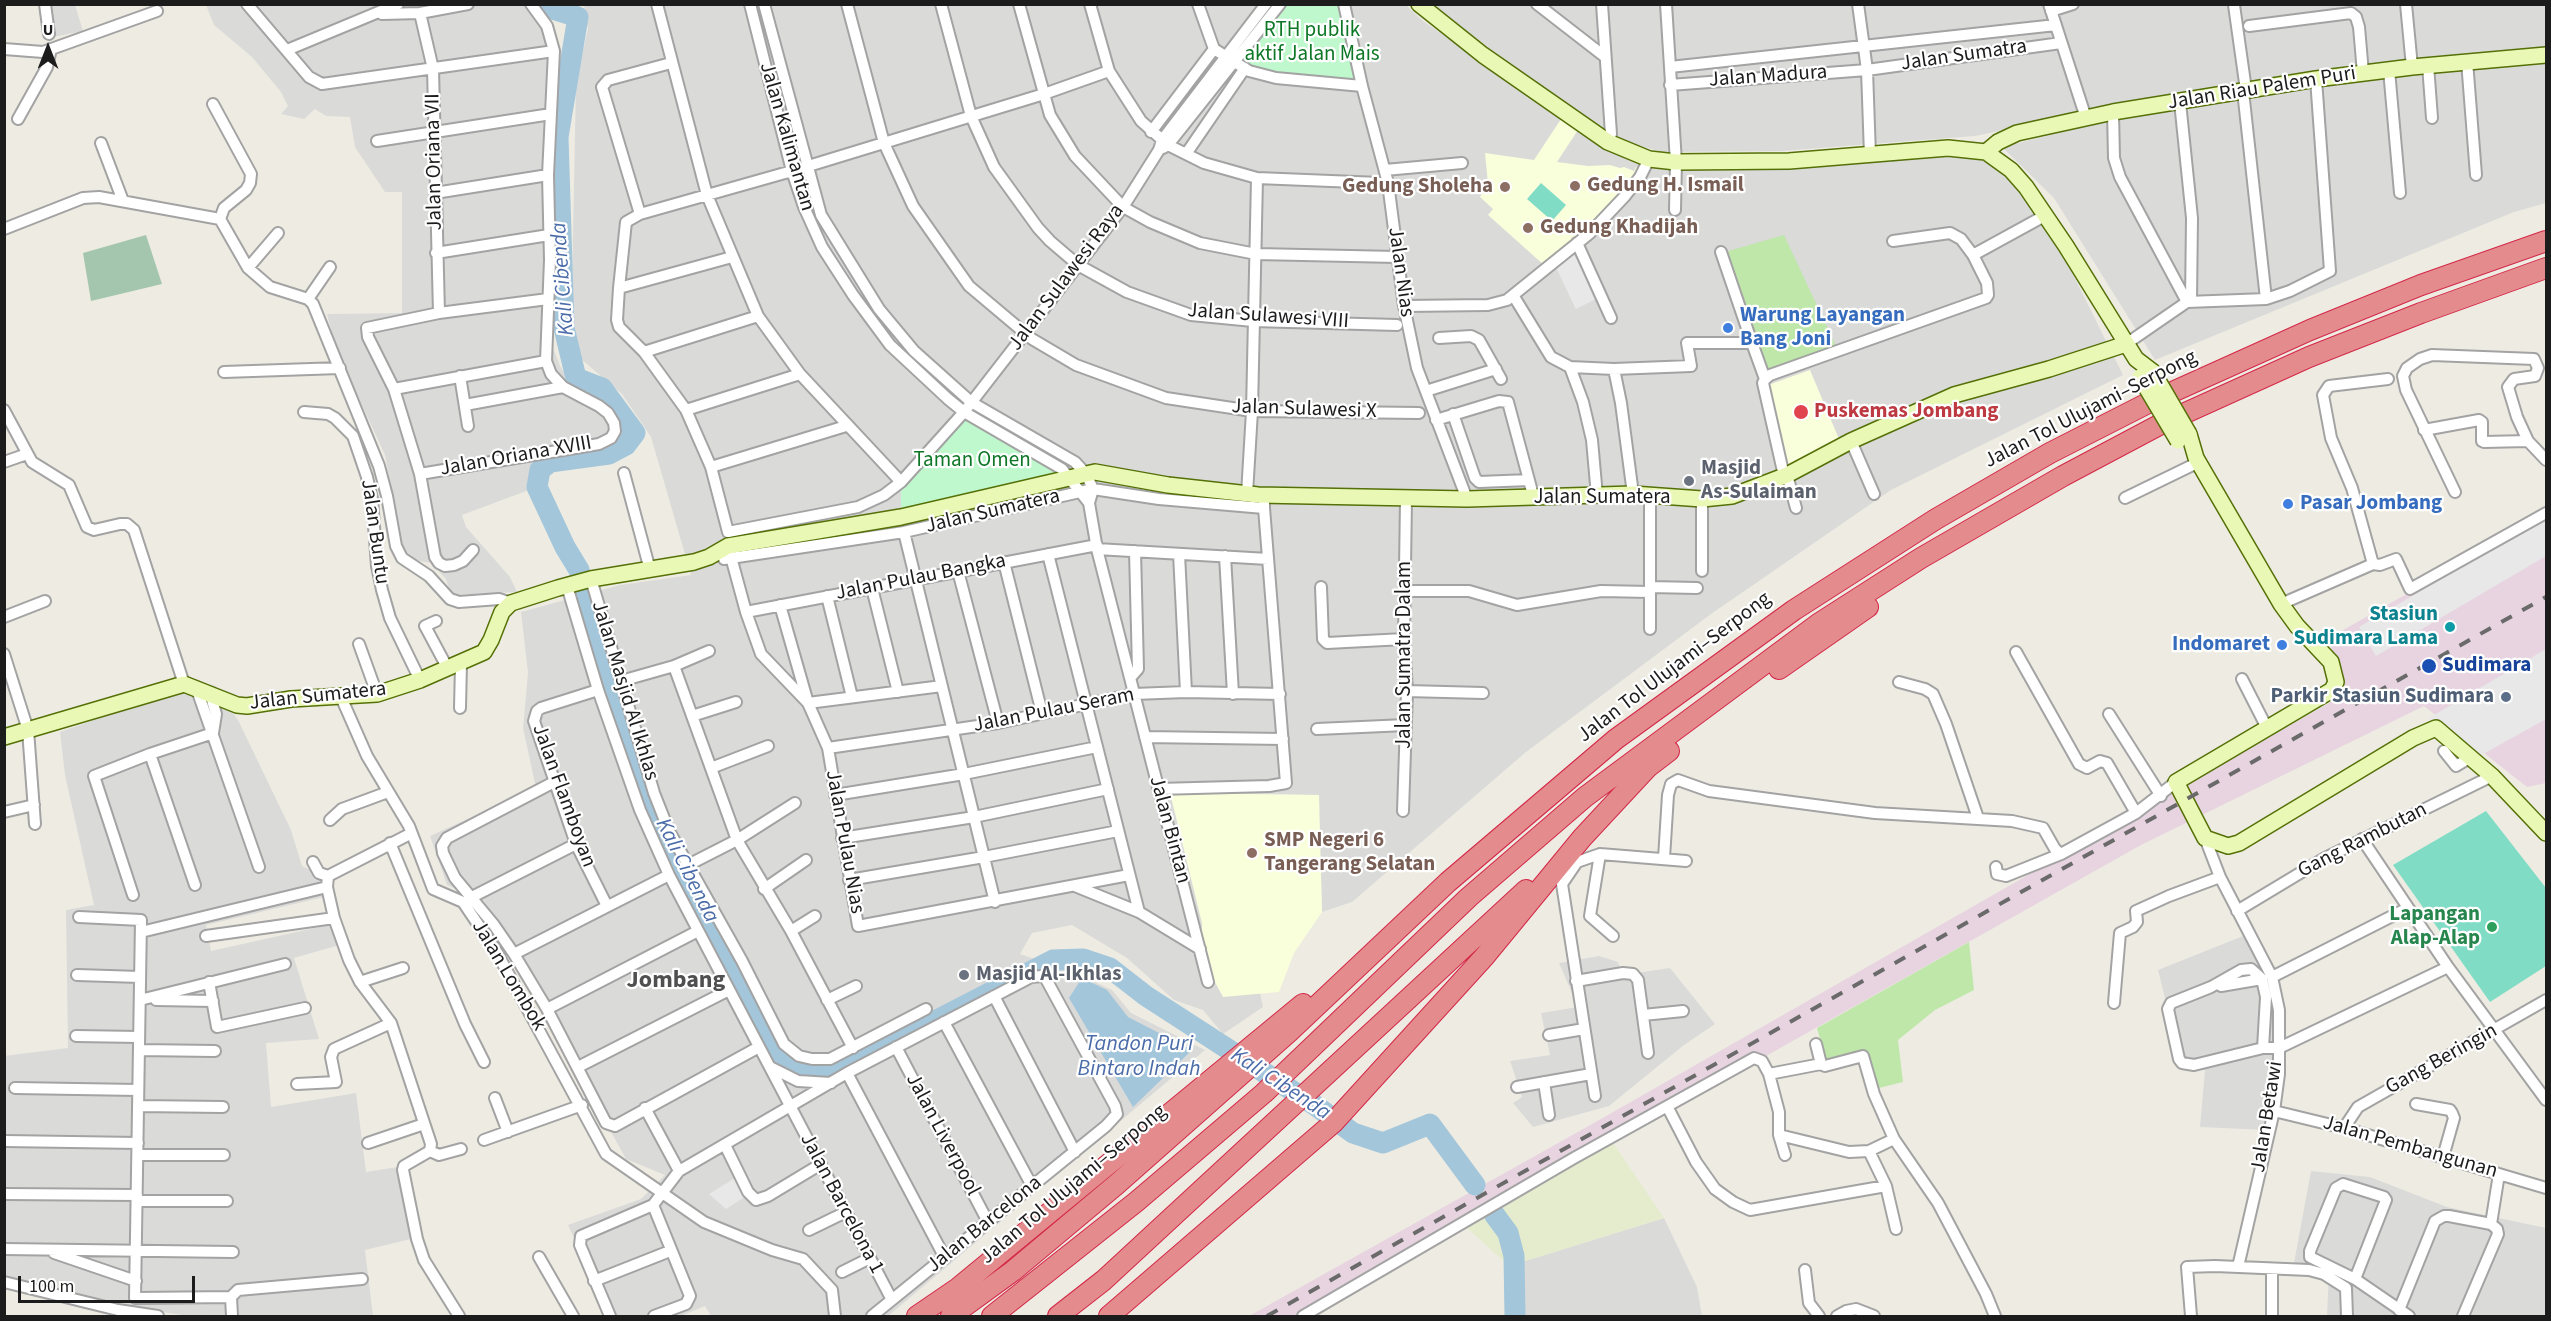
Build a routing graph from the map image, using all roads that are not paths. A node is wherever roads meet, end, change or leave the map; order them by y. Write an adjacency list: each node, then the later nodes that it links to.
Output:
1 (45, 4): 31 (street)
2 (247, 4): 37 (street)
3 (398, 4): 28 (street)
4 (468, 4): 27 (street)
5 (531, 4): 38 (street)
6 (657, 4): 43 (street)
7 (750, 4): 81 (street, Jalan Kalimantan)
8 (764, 4): 79 (street, Jalan Kalimantan)
9 (847, 4): 71 (street, Jalan Sulawesi X)
10 (941, 4): 62 (street, Jalan Sulawesi VIII)
11 (1019, 4): 57 (street)
12 (1090, 4): 51 (street)
13 (1198, 4): 36 (street)
14 (1266, 4): 41 (street)
15 (1280, 4): 41 (street)
16 (1344, 4): 55 (street, Jalan Nias)
17 (1419, 4): 69 (street)
18 (1537, 4): 40 (street)
19 (1602, 4): 40 (street)
20 (1666, 4): 45 (street)
21 (1858, 4): 33 (street)
22 (2073, 4): 25 (street)
23 (2406, 4): 46 (street)
24 (2238, 5): 56 (street)
25 (2050, 8): 29 (street)
26 (157, 11): 35 (street)
27 (420, 13): 28 (street); 48 (street, Jalan Oriana VII)
28 (376, 15): 37 (street)
29 (2056, 25): 32 (street); 33 (street, Jalan Sumatra)
30 (2249, 26): 52 (street)
31 (49, 34)
32 (2061, 43): 49 (street, Jalan Sumatra); 63 (street)
33 (1864, 44): 45 (street, Jalan Madura); 49 (street)
34 (4, 49): 35 (street)
35 (51, 49): 65 (street)
36 (1214, 49): 41 (street); 66 (street)
37 (287, 50): 48 (street)
38 (554, 51): 48 (street); 61 (street)
39 (2547, 55): 42 (street, Jalan Riau Palem Puri)
40 (1604, 56): 69 (street)
41 (1231, 59): 47 (street); 72 (street, Jalan Sulawesi Raya)
42 (2467, 61): 44 (street, Jalan Riau Palem Puri); 83 (street)
43 (671, 63): 88 (street); 92 (street)
44 (2428, 65): 46 (street, Jalan Riau Palem Puri); 64 (street)
45 (1670, 66): 54 (street)
46 (2412, 67): 50 (street, Jalan Riau Palem Puri)
47 (1245, 68): 55 (street); 74 (street)
48 (433, 69): 67 (street, Jalan Oriana VII)
49 (1867, 70): 54 (street, Jalan Madura); 75 (street)
50 (2389, 70): 52 (street, Jalan Riau Palem Puri); 86 (street)
51 (1109, 71): 57 (street); 66 (street)
52 (2363, 73): 53 (street, Jalan Riau Palem Puri)
53 (2316, 79): 56 (street, Jalan Riau Palem Puri); 114 (street)
54 (1670, 85): 77 (street)
55 (1362, 86): 80 (street, Jalan Nias)
56 (2247, 90): 58 (street, Jalan Riau Palem Puri); 114 (street)
57 (1044, 94): 62 (street); 90 (street)
58 (2180, 102): 60 (street, Jalan Riau Palem Puri); 116 (street)
59 (213, 104): 94 (street)
60 (2113, 112): 63 (street, Jalan Riau Palem Puri); 116 (street)
61 (551, 114): 67 (street); 82 (street)
62 (971, 116): 71 (street); 107 (street, Jalan Sulawesi VIII)
63 (2086, 118): 73 (street, Jalan Riau Palem Puri)
64 (2432, 118)
65 (18, 119)
66 (1151, 132): 72 (street)
67 (435, 134): 68 (street); 87 (street, Jalan Oriana VII)
68 (377, 141)
69 (1608, 142): 76 (street)
70 (101, 143): 89 (street)
71 (884, 143): 79 (street); 123 (street, Jalan Sulawesi X)
72 (1163, 145): 74 (street); 90 (street, Jalan Sulawesi Raya)
73 (1986, 152): 75 (street); 93 (street)
74 (1186, 154): 84 (street)
75 (1870, 155): 77 (street)
76 (1649, 159): 77 (street); 100 (street)
77 (1676, 162): 91 (street)
78 (1462, 163): 80 (street)
79 (807, 166): 81 (street); 142 (street, Jalan Kalimantan)
80 (1385, 170): 106 (street, Jalan Nias)
81 (792, 171): 88 (street); 148 (street, Jalan Kalimantan)
82 (548, 175): 87 (street); 97 (street)
83 (2476, 175)
84 (1257, 178): 85 (street); 103 (street)
85 (1380, 183)
86 (2400, 193)
87 (435, 194): 102 (street, Jalan Oriana VII)
88 (707, 195): 92 (street); 105 (street)
89 (123, 201): 94 (street); 95 (street)
90 (1123, 207): 103 (street); 107 (street, Jalan Sulawesi Raya)
91 (1675, 210)
92 (640, 214): 111 (street)
93 (2046, 215): 104 (street); 126 (street)
94 (220, 219): 109 (street)
95 (4, 230)
96 (278, 232): 109 (street)
97 (549, 235): 102 (street); 113 (street)
98 (1893, 241): 104 (street)
99 (2547, 241): 352 (highway, Jalan Tol Ulujami–Serpong)
100 (1577, 243): 112 (street); 120 (street)
101 (1721, 252): 125 (street)
102 (436, 253): 118 (street, Jalan Oriana VII)
103 (1256, 254): 106 (street); 121 (street)
104 (1972, 255): 136 (street)
105 (732, 257): 111 (street); 119 (street)
106 (1397, 257): 117 (street, Jalan Nias)
107 (1078, 265): 121 (street, Jalan Sulawesi VIII); 123 (street, Jalan Sulawesi Raya)
108 (330, 267): 115 (street)
109 (248, 268): 115 (street)
110 (2547, 268): 183 (highway)
111 (619, 288): 127 (street)
112 (1513, 295): 117 (street); 129 (street)
113 (548, 299): 118 (street); 128 (street)
114 (2266, 299): 116 (street)
115 (310, 301): 130 (street)
116 (2189, 302): 126 (street)
117 (1404, 306): 141 (street, Jalan Nias)
118 (439, 313): 140 (street)
119 (758, 316): 127 (street); 134 (street)
120 (1611, 318)
121 (1253, 321): 122 (street, Jalan Sulawesi VIII); 146 (street)
122 (1397, 325)
123 (1025, 334): 142 (street, Jalan Sulawesi Raya); 146 (street, Jalan Sulawesi X)
124 (1439, 338): 131 (street)
125 (1752, 343): 132 (street); 136 (street)
126 (2127, 344): 155 (street, Jalan Sumatera); 158 (street, bridge)
127 (644, 352): 145 (street)
128 (546, 361): 135 (street); 139 (street)
129 (1570, 367): 132 (street); 174 (street)
130 (340, 368): 133 (street); 208 (street)
131 (1496, 369): 138 (street); 141 (street)
132 (1614, 369): 171 (street)
133 (224, 372)
134 (800, 374): 145 (street); 153 (street)
135 (460, 376): 140 (street); 143 (street)
136 (1765, 379): 164 (street)
137 (2388, 379): 195 (street)
138 (1501, 380)
139 (563, 387): 143 (street); 163 (street, Jalan Oriana XVIII)
140 (394, 389): 163 (street)
141 (1426, 391): 151 (street, Jalan Nias)
142 (971, 402): 148 (street, Jalan Sulawesi Raya); 166 (street, Jalan Kalimantan)
143 (465, 405): 152 (street)
144 (4, 410): 157 (street)
145 (686, 410): 161 (street)
146 (1252, 411): 149 (street, Jalan Sulawesi X); 170 (street)
147 (304, 412): 224 (street, Jalan Buntu)
148 (964, 412): 166 (street, Jalan Kalimantan); 167 (street, Jalan Sulawesi Raya)
149 (1419, 413)
150 (1453, 414): 151 (street); 165 (street); 165 (street)
151 (1436, 420): 177 (street, Jalan Nias)
152 (468, 426)
153 (846, 426): 161 (street); 167 (street)
154 (2424, 430): 156 (street); 156 (street); 169 (street)
155 (1851, 441): 164 (street, Jalan Sumatera); 173 (street)
156 (2528, 441): 159 (street)
157 (27, 454): 160 (street); 228 (street)
158 (2197, 460): 175 (street); 209 (street)
159 (2547, 460)
160 (4, 462)
161 (711, 467): 167 (street, Jalan Sulawesi Raya)
162 (624, 473): 196 (street)
163 (420, 474): 187 (street)
164 (1786, 475): 179 (street, Jalan Sumatera); 182 (street)
165 (1529, 480): 178 (street)
166 (1079, 481): 168 (street); 170 (street, Jalan Sumatera); 180 (street); 185 (street, Jalan Sumatera); 189 (street, Jalan Sumatera)
167 (901, 482)
168 (1093, 489): 180 (street, Jalan Bintan); 181 (street, Jalan Sumatera)
169 (2455, 492)
170 (1247, 494): 181 (street, Jalan Sumatera)
171 (1633, 495): 172 (street, Jalan Sumatera); 174 (street, Jalan Sumatera)
172 (1650, 495): 179 (street, Jalan Sumatera); 204 (street)
173 (1874, 495)
174 (1597, 496): 178 (street, Jalan Sumatera)
175 (2124, 498)
176 (1406, 499): 177 (street, Jalan Sumatera); 181 (street, Jalan Sumatera); 205 (street, Jalan Sumatra Dalam)
177 (1467, 499): 178 (street, Jalan Sumatera)
178 (1534, 499)
179 (1702, 499): 198 (street)
180 (1089, 502): 186 (street, Jalan Bintan)
181 (1264, 502): 193 (street)
182 (1796, 508)
183 (2008, 510): 286 (highway); 456 (highway)
184 (2547, 513): 195 (street)
185 (904, 532): 189 (street, Jalan Sumatera); 199 (street)
186 (1097, 547): 188 (street, Jalan Pulau Bangka); 190 (street, Jalan Pulau Bangka); 222 (street, Jalan Bintan)
187 (473, 550)
188 (1135, 551): 191 (street, Jalan Pulau Bangka); 222 (street, Jalan Bintan)
189 (729, 552): 196 (street, Jalan Sumatera); 211 (street, Jalan Pulau Nias)
190 (1048, 554): 194 (street, Jalan Pulau Bangka); 242 (street)
191 (1179, 554): 192 (street, Jalan Pulau Bangka); 232 (street)
192 (1225, 556): 193 (street, Jalan Pulau Bangka); 236 (street)
193 (1268, 559): 237 (street)
194 (1004, 562): 197 (street, Jalan Pulau Bangka); 244 (street)
195 (2373, 564): 209 (street)
196 (650, 570): 200 (street, Jalan Sumatera)
197 (958, 571): 199 (street, Jalan Pulau Bangka); 247 (street)
198 (1702, 571)
199 (915, 579): 202 (street, Jalan Pulau Bangka); 227 (street)
200 (578, 583): 208 (street, Jalan Sumatera); 225 (street, Jalan Masjid Al Ikhlas); 229 (street)
201 (1321, 587): 215 (street)
202 (872, 588): 206 (street, Jalan Pulau Bangka); 231 (street)
203 (1697, 588): 204 (street)
204 (1650, 589): 205 (street); 214 (street)
205 (1405, 591): 215 (street, Jalan Sumatra Dalam)
206 (827, 596): 210 (street, Jalan Pulau Bangka); 239 (street)
207 (45, 601): 212 (street)
208 (511, 603): 220 (street, Jalan Sumatera)
209 (2281, 604): 249 (street)
210 (780, 605): 211 (street, Jalan Pulau Bangka); 241 (street)
211 (746, 612): 241 (street, Jalan Pulau Nias)
212 (4, 617)
213 (436, 621): 220 (street)
214 (1650, 629)
215 (1404, 639): 230 (street, Jalan Sumatra Dalam)
216 (359, 644): 234 (street)
217 (709, 651): 221 (street)
218 (2016, 652): 277 (street)
219 (4, 654): 251 (street)
220 (454, 666): 224 (street, Jalan Sumatera); 243 (street)
221 (674, 666): 225 (street); 246 (street)
222 (1130, 678): 235 (street, Jalan Bintan)
223 (2242, 679): 249 (street)
224 (420, 680): 234 (street, Jalan Sumatera)
225 (621, 681): 299 (street, Jalan Masjid Al Ikhlas)
226 (1899, 682): 279 (street)
227 (942, 686): 231 (street); 252 (street)
228 (197, 688): 238 (street, Jalan Sumatera); 251 (street); 253 (street)
229 (598, 690): 266 (street, Jalan Flamboyan); 302 (street)
230 (1407, 690): 233 (street); 248 (street, Jalan Sumatra Dalam)
231 (898, 692): 239 (street)
232 (1186, 692): 235 (street, Jalan Pulau Seram); 236 (street, Jalan Pulau Seram)
233 (1483, 693)
234 (377, 694): 238 (street, Jalan Sumatera)
235 (1134, 694): 242 (street, Jalan Pulau Seram); 255 (street, Jalan Bintan)
236 (1233, 694): 237 (street, Jalan Pulau Seram)
237 (1280, 694): 256 (street)
238 (341, 697): 270 (street, Jalan Lombok)
239 (852, 697): 241 (street)
240 (736, 702): 246 (street)
241 (808, 703): 259 (street, Jalan Pulau Nias)
242 (1086, 704): 244 (street, Jalan Pulau Seram); 258 (street)
243 (460, 708)
244 (1042, 713): 247 (street, Jalan Pulau Seram)
245 (2109, 714): 272 (street)
246 (692, 716): 263 (street)
247 (998, 723): 252 (street, Jalan Pulau Seram)
248 (1406, 725): 250 (street); 275 (street, Jalan Sumatra Dalam)
249 (2267, 728): 267 (street)
250 (1317, 729)
251 (28, 730): 254 (street); 274 (street)
252 (953, 730): 259 (street, Jalan Pulau Seram); 264 (street)
253 (213, 733): 261 (street); 300 (street)
254 (4, 737)
255 (1145, 737): 256 (street); 269 (street, Jalan Bintan)
256 (1283, 739): 269 (street)
257 (768, 746): 263 (street)
258 (1097, 747): 264 (street); 268 (street)
259 (828, 748): 271 (street, Jalan Pulau Nias)
260 (2444, 751): 262 (street)
261 (150, 754): 307 (street); 310 (street)
262 (2471, 757): 265 (street); 287 (street)
263 (711, 768): 289 (street)
264 (964, 774): 271 (street); 278 (street)
265 (2492, 776): 283 (street); 288 (street, Gang Rambutan)
266 (556, 781): 291 (street, Jalan Flamboyan); 311 (street)
267 (2176, 782): 272 (street); 287 (street)
268 (1108, 789): 278 (street); 282 (street)
269 (1158, 789): 325 (street, Jalan Bintan)
270 (388, 792): 280 (street); 284 (street, Jalan Lombok)
271 (835, 795): 285 (street, Jalan Pulau Nias)
272 (2161, 796): 277 (street)
273 (795, 803): 289 (street)
274 (33, 804): 276 (street); 281 (street)
275 (1403, 811)
276 (4, 812)
277 (2136, 813): 293 (street)
278 (974, 817): 285 (street); 294 (street)
279 (1978, 818): 293 (street); 295 (street)
280 (330, 820)
281 (35, 824)
282 (1118, 831): 294 (street); 303 (street)
283 (2547, 833)
284 (410, 834): 290 (street); 384 (street, Jalan Lombok)
285 (842, 838): 305 (street, Jalan Pulau Nias)
286 (1582, 838): 457 (highway); 458 (highway)
287 (2205, 838): 304 (street, Jalan Betawi)
288 (2362, 839): 314 (street); 315 (street, Gang Rambutan)
289 (737, 840): 299 (street); 309 (street)
290 (390, 843): 306 (street); 367 (street)
291 (576, 844): 311 (street); 313 (street, Jalan Flamboyan)
292 (1600, 854): 295 (street); 324 (street); 334 (street)
293 (2061, 854): 301 (street)
294 (984, 858): 305 (street); 312 (street)
295 (1664, 858): 297 (street)
296 (806, 860): 309 (street)
297 (1686, 861)
298 (313, 862): 306 (street)
299 (687, 865): 361 (street, Jalan Masjid Al Ikhlas)
300 (259, 867)
301 (1995, 867)
302 (669, 874): 313 (street); 320 (street)
303 (1129, 874): 308 (street, Jalan Pulau Nias); 316 (street)
304 (2220, 877): 315 (street, Jalan Betawi); 344 (street)
305 (849, 880): 312 (street, Jalan Pulau Nias)
306 (328, 882): 319 (street); 322 (street)
307 (195, 885)
308 (1075, 886): 312 (street, Jalan Pulau Nias); 316 (street)
309 (765, 889): 321 (street)
310 (134, 895)
311 (470, 898): 326 (street)
312 (995, 902)
313 (607, 906): 326 (street)
314 (2408, 908): 328 (street); 332 (street)
315 (2237, 911): 332 (street, Jalan Betawi)
316 (1139, 912): 325 (street)
317 (815, 916): 321 (street)
318 (79, 917): 322 (street)
319 (333, 918): 323 (street); 333 (street)
320 (698, 931): 338 (street); 346 (street)
321 (791, 931): 341 (street)
322 (141, 932): 331 (street)
323 (207, 936)
324 (1613, 936)
325 (1200, 949): 336 (street, Jalan Bintan)
326 (514, 954): 346 (street)
327 (285, 964): 335 (street)
328 (2448, 967): 354 (street); 363 (street)
329 (403, 968): 333 (street)
330 (77, 975): 331 (street)
331 (140, 977): 340 (street)
332 (2267, 978): 362 (street); 362 (street); 363 (street, Jalan Betawi)
333 (360, 981): 351 (street)
334 (1576, 981): 349 (street); 353 (street)
335 (209, 982): 340 (street); 343 (street)
336 (1208, 982)
337 (856, 986): 341 (street)
338 (729, 990): 359 (street); 369 (street)
339 (994, 996): 350 (street); 405 (street); 405 (street, Jalan Barcelona)
340 (140, 1000): 343 (street); 357 (street)
341 (827, 1000): 361 (street)
342 (2547, 1000): 354 (street, Gang Beringin)
343 (213, 1001): 345 (street)
344 (2114, 1002)
345 (305, 1008)
346 (547, 1009): 369 (street)
347 (926, 1009): 361 (street, Jalan Masjid Al Ikhlas)
348 (1683, 1011): 349 (street)
349 (1643, 1015): 366 (street)
350 (944, 1022): 360 (street); 412 (street)
351 (391, 1023): 376 (street); 392 (street)
352 (1284, 1027): 454 (highway); 455 (highway, Jalan Tol Ulujami–Serpong)
353 (1584, 1029): 355 (street); 372 (street)
354 (2494, 1031): 382 (street); 393 (street, Gang Beringin)
355 (1549, 1035)
356 (76, 1036): 357 (street)
357 (139, 1037): 364 (street)
358 (1816, 1044): 368 (street)
359 (759, 1047): 370 (street); 387 (street)
360 (896, 1047): 371 (street); 421 (street, Jalan Liverpool)
361 (853, 1048)
362 (2263, 1048): 363 (street)
363 (2279, 1048): 390 (street, Jalan Betawi)
364 (139, 1050): 365 (street); 379 (street)
365 (215, 1051)
366 (1648, 1053)
367 (484, 1062)
368 (1821, 1064): 373 (street); 396 (street)
369 (578, 1067): 387 (street)
370 (769, 1067): 375 (street); 388 (street)
371 (847, 1073): 375 (street); 432 (street)
372 (1591, 1074): 374 (street); 380 (street)
373 (1768, 1074): 389 (street); 395 (street)
374 (1544, 1082): 377 (street); 391 (street)
375 (831, 1083): 388 (street)
376 (297, 1084)
377 (1517, 1087)
378 (15, 1088): 379 (street)
379 (138, 1090): 385 (street)
380 (1595, 1096)
381 (495, 1098): 394 (street)
382 (2547, 1100)
383 (2416, 1104): 408 (street)
384 (582, 1105): 394 (street); 415 (street, Jalan Lombok)
385 (139, 1106): 386 (street); 401 (street)
386 (223, 1107)
387 (645, 1108): 410 (street)
388 (790, 1108): 400 (street); 409 (street, Jalan Barcelona 1)
389 (1668, 1108): 413 (street); 445 (street)
390 (2274, 1111): 393 (street, Jalan Pembangunan); 433 (street, Jalan Betawi)
391 (1549, 1115)
392 (424, 1124): 399 (street); 403 (street)
393 (2344, 1128): 408 (street, Jalan Pembangunan)
394 (508, 1132): 397 (street)
395 (1779, 1135): 404 (street); 407 (street)
396 (1894, 1139): 404 (street); 462 (street)
397 (483, 1140)
398 (5, 1141): 401 (street)
399 (368, 1143)
400 (725, 1145): 409 (street); 410 (street)
401 (138, 1149): 406 (street); 417 (street)
402 (461, 1149): 403 (street)
403 (430, 1151): 448 (street)
404 (1869, 1151): 413 (street)
405 (1075, 1152): 412 (street, Jalan Barcelona)
406 (224, 1155)
407 (1785, 1155)
408 (2443, 1157): 411 (street, Jalan Pembangunan)
409 (821, 1164): 420 (street, Jalan Barcelona 1)
410 (679, 1171): 415 (street)
411 (2499, 1174): 414 (street, Jalan Pembangunan); 422 (street)
412 (1032, 1186): 421 (street, Jalan Barcelona)
413 (1886, 1186): 423 (street)
414 (2547, 1188)
415 (662, 1191): 419 (street); 452 (street, Jalan Lombok)
416 (4, 1194): 417 (street)
417 (137, 1198): 418 (street); 427 (street)
418 (227, 1201)
419 (653, 1205): 428 (street); 440 (street)
420 (846, 1212): 424 (street); 431 (street, Jalan Barcelona 1)
421 (988, 1222): 432 (street, Jalan Barcelona)
422 (2491, 1224): 444 (street); 466 (street)
423 (1896, 1229)
424 (809, 1230)
425 (4, 1249): 426 (street)
426 (45, 1250): 427 (street); 439 (street)
427 (136, 1251): 429 (street); 439 (street)
428 (670, 1251): 440 (street); 451 (street)
429 (233, 1252)
430 (539, 1257): 449 (street)
431 (870, 1258): 436 (street); 443 (street, Jalan Barcelona 1)
432 (945, 1258): 443 (street, Jalan Barcelona)
433 (2238, 1267): 434 (street); 463 (street)
434 (2272, 1269): 464 (street); 465 (street)
435 (1805, 1270): 459 (street)
436 (842, 1272)
437 (362, 1279): 442 (street)
438 (2355, 1279): 438 (street); 444 (street)
439 (136, 1281): 442 (street)
440 (594, 1281): 450 (street)
441 (4, 1282): 446 (street)
442 (231, 1298): 447 (street)
443 (892, 1300): 453 (street, Jalan Barcelona)
444 (2404, 1313)
445 (1308, 1315)
446 (158, 1317)
447 (232, 1317)
448 (459, 1317)
449 (573, 1317)
450 (610, 1317)
451 (654, 1317)
452 (836, 1317)
453 (872, 1317)
454 (917, 1317)
455 (951, 1317)
456 (992, 1317)
457 (1058, 1317)
458 (1109, 1317)
459 (1819, 1317)
460 (1837, 1317): 461 (street)
461 (1874, 1317)
462 (1995, 1317)
463 (2191, 1317)
464 (2272, 1317)
465 (2347, 1317)
466 (2463, 1317)

